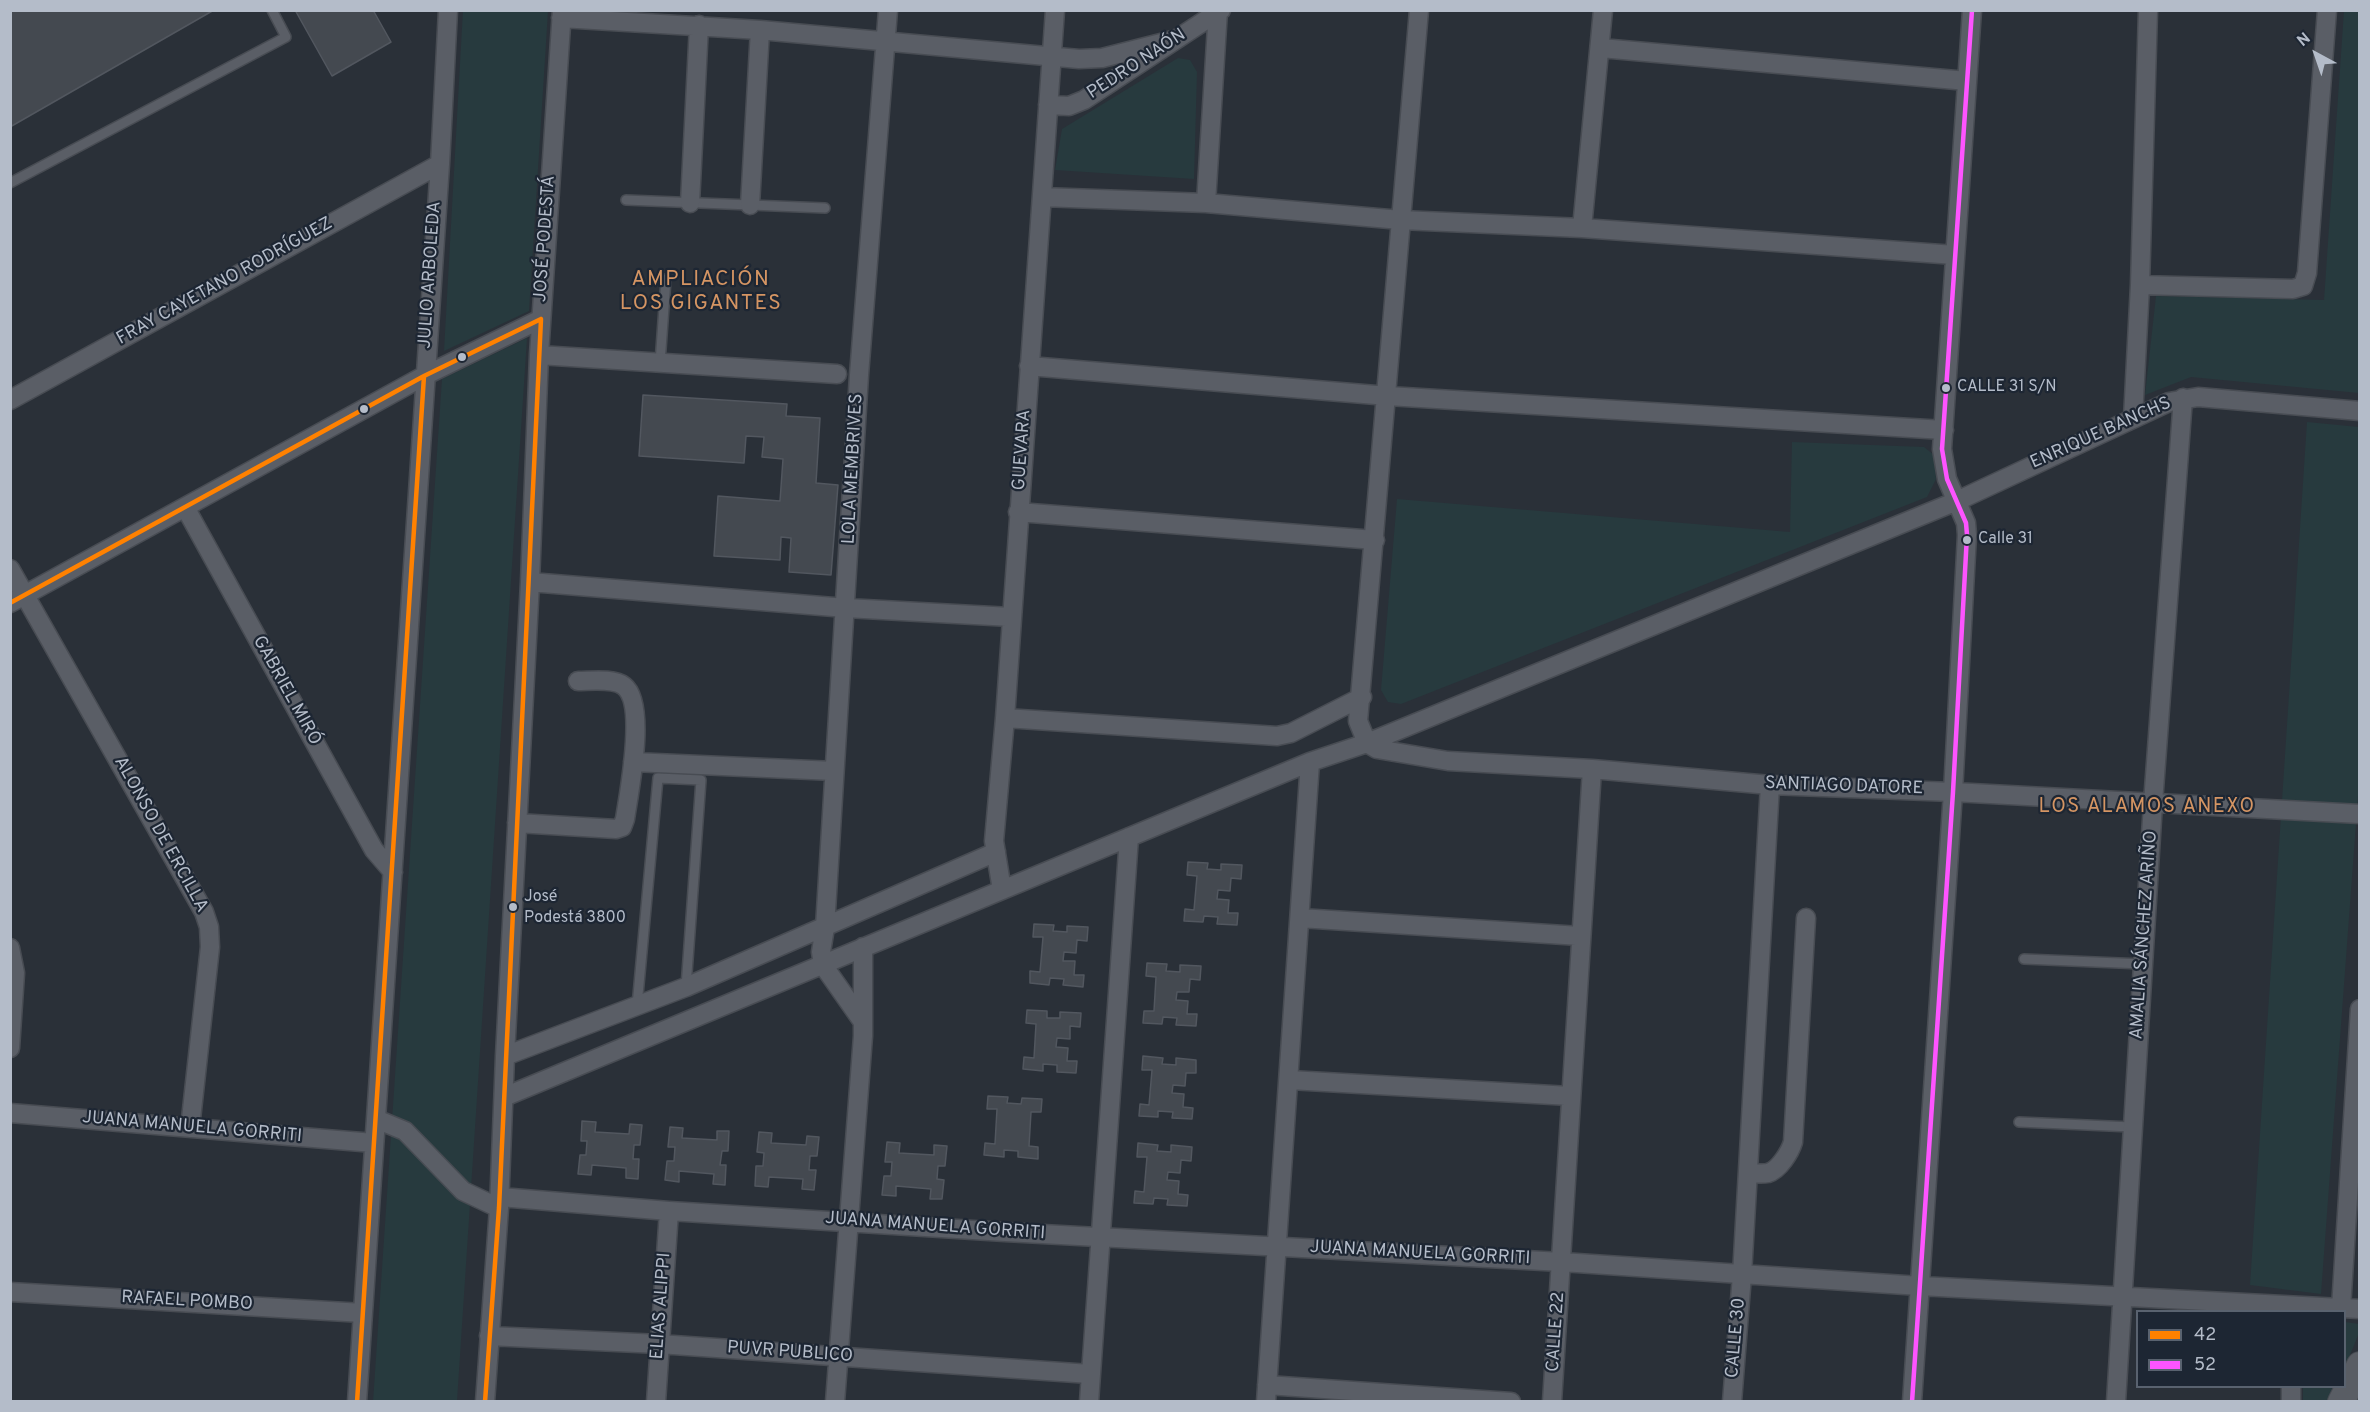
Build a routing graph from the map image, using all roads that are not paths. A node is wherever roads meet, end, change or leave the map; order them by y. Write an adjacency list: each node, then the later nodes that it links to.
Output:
1 (272, 10): 22 (lane)
2 (448, 10): 21 (street, JULIO ARBOLEDA)
3 (888, 10): 16 (street, LOLA MEMBRIVES)
4 (1054, 10): 18 (street, GUEVARA)
5 (1419, 10): 29 (street)
6 (1603, 10): 17 (street)
7 (1972, 10): 19 (street)
8 (2148, 10): 33 (street)
9 (2327, 10): 33 (street)
10 (1219, 11): 15 (street, PEDRO NAÓN); 25 (street)
11 (561, 14): 13 (street); 34 (street, JOSÉ PODESTÁ)
12 (728, 19): 13 (street); 14 (street)
13 (699, 25): 26 (street)
14 (760, 30): 16 (street); 27 (street)
15 (1173, 40): 18 (street); 20 (street, PEDRO NAÓN)
16 (886, 41): 18 (street); 53 (street, LOLA MEMBRIVES)
17 (1601, 48): 19 (street); 30 (street)
18 (1052, 56): 20 (street, GUEVARA)
19 (1967, 81): 31 (street)
20 (1048, 105): 23 (street, GUEVARA)
21 (440, 164): 39 (street, JULIO ARBOLEDA); 42 (street, FRAY CAYETANO RODRÍGUEZ)
22 (10, 183)
23 (1042, 197): 25 (street); 37 (street, GUEVARA)
24 (626, 200): 26 (lane)
25 (1206, 202): 29 (street)
26 (690, 203): 27 (lane)
27 (750, 205): 28 (lane)
28 (825, 208)
29 (1401, 220): 30 (street); 40 (street)
30 (1582, 228): 31 (street)
31 (1954, 255): 45 (street)
32 (666, 279): 36 (lane)
33 (2140, 285): 44 (street)
34 (541, 319): 35 (street, JOSÉ PODESTÁ); 39 (street)
35 (539, 355): 36 (street); 51 (street, JOSÉ PODESTÁ)
36 (660, 363): 38 (street)
37 (1029, 366): 40 (street); 48 (street, GUEVARA)
38 (837, 374)
39 (424, 376): 47 (street); 70 (street, JULIO ARBOLEDA)
40 (1388, 396): 45 (street); 49 (street)
41 (2183, 398): 43 (street, ENRIQUE BANCHS); 44 (street, ENRIQUE BANCHS); 65 (street, AMALIA SÁNCHEZ ARIÑO)
42 (10, 400)
43 (2360, 411)
44 (2133, 418): 46 (street, ENRIQUE BANCHS)
45 (1944, 430): 46 (street)
46 (1957, 501): 58 (street, ENRIQUE BANCHS); 64 (street)
47 (185, 507): 52 (street); 70 (street, GABRIEL MIRÓ)
48 (1018, 512): 49 (street); 54 (street, GUEVARA)
49 (1375, 540): 56 (street)
50 (10, 569): 52 (street, ALONSO DE ERCILLA)
51 (530, 582): 53 (street); 67 (street, JOSÉ PODESTÁ)
52 (18, 599): 94 (street, ALONSO DE ERCILLA)
53 (846, 608): 54 (street); 62 (street, LOLA MEMBRIVES)
54 (1011, 617): 57 (street, GUEVARA)
55 (578, 681): 59 (street)
56 (1362, 697): 57 (street); 58 (street)
57 (1005, 718): 69 (street, GUEVARA)
58 (1367, 743): 60 (street, ENRIQUE BANCHS); 61 (street, SANTIAGO DATORE)
59 (633, 762): 62 (street); 67 (street)
60 (1310, 762): 68 (street, ENRIQUE BANCHS); 72 (street)
61 (1592, 769): 63 (street, SANTIAGO DATORE); 75 (street, CALLE 22)
62 (834, 771): 74 (street, LOLA MEMBRIVES)
63 (1770, 785): 64 (street, SANTIAGO DATORE); 96 (street, CALLE 30)
64 (1953, 792): 65 (street, SANTIAGO DATORE); 104 (street)
65 (2153, 803): 66 (street, SANTIAGO DATORE); 79 (street, AMALIA SÁNCHEZ ARIÑO)
66 (2360, 814)
67 (517, 823): 86 (street, JOSÉ PODESTÁ)
68 (1129, 837): 71 (street, ENRIQUE BANCHS); 100 (street)
69 (996, 852): 71 (street, GUEVARA); 74 (street)
70 (393, 872): 91 (street, JULIO ARBOLEDA)
71 (1002, 890): 76 (street, ENRIQUE BANCHS)
72 (1300, 918): 75 (street); 87 (street)
73 (1806, 918): 96 (street)
74 (825, 927): 80 (street, LOLA MEMBRIVES); 81 (street)
75 (1580, 936): 88 (street, CALLE 22)
76 (863, 947): 80 (street, ENRIQUE BANCHS); 84 (street)
77 (10, 948): 85 (street)
78 (2024, 959): 79 (lane)
79 (2143, 964): 93 (street, AMALIA SÁNCHEZ ARIÑO)
80 (823, 965): 84 (street); 89 (street, ENRIQUE BANCHS)
81 (686, 987): 82 (street); 82 (lane)
82 (637, 1006): 86 (street)
83 (2360, 1009): 107 (street)
84 (863, 1022): 99 (street)
85 (10, 1048)
86 (505, 1056): 89 (street, JOSÉ PODESTÁ)
87 (1290, 1080): 88 (street); 101 (street)
88 (1570, 1096): 102 (street, CALLE 22)
89 (504, 1097): 97 (street, JOSÉ PODESTÁ)
90 (10, 1113): 94 (street, JUANA MANUELA GORRITI)
91 (376, 1119): 95 (street, JULIO ARBOLEDA); 97 (street)
92 (2019, 1122): 93 (lane)
93 (2133, 1127): 106 (street, AMALIA SÁNCHEZ ARIÑO)
94 (190, 1128): 95 (street, JUANA MANUELA GORRITI)
95 (374, 1143): 110 (street, JULIO ARBOLEDA)
96 (1748, 1173): 103 (street, CALLE 30)
97 (500, 1203): 98 (street, JUANA MANUELA GORRITI); 111 (street, JOSÉ PODESTÁ)
98 (669, 1211): 99 (street, JUANA MANUELA GORRITI); 112 (street, ELIAS ALIPPI)
99 (847, 1222): 100 (street, JUANA MANUELA GORRITI); 113 (street)
100 (1100, 1237): 101 (street, JUANA MANUELA GORRITI); 115 (street)
101 (1275, 1245): 102 (street, JUANA MANUELA GORRITI); 116 (street)
102 (1562, 1262): 103 (street, JUANA MANUELA GORRITI); 123 (street, CALLE 22)
103 (1742, 1275): 104 (street, JUANA MANUELA GORRITI); 124 (street, CALLE 30)
104 (1920, 1286): 106 (street, JUANA MANUELA GORRITI); 125 (street)
105 (10, 1292): 110 (street, RAFAEL POMBO)
106 (2122, 1298): 108 (street, JUANA MANUELA GORRITI); 126 (street, AMALIA SÁNCHEZ ARIÑO)
107 (2341, 1308): 108 (street, JUANA MANUELA GORRITI); 109 (street, JUANA MANUELA GORRITI)
108 (2292, 1309)
109 (2360, 1309)
110 (363, 1313): 117 (street, JULIO ARBOLEDA)
111 (489, 1336): 112 (street, PUVR PUBLICO); 118 (street, JOSÉ PODESTÁ)
112 (659, 1344): 113 (street, PUVR PUBLICO); 119 (street, ELIAS ALIPPI)
113 (838, 1356): 115 (street, PUVR PUBLICO); 120 (street)
114 (2360, 1365): 127 (main road)
115 (1090, 1374): 121 (street)
116 (1267, 1393): 122 (street)
117 (357, 1401)
118 (485, 1401)
119 (656, 1401)
120 (835, 1401)
121 (1089, 1401)
122 (1511, 1401)
123 (1552, 1401)
124 (1732, 1401)
125 (1912, 1401)
126 (2116, 1401)
127 (2341, 1401)

